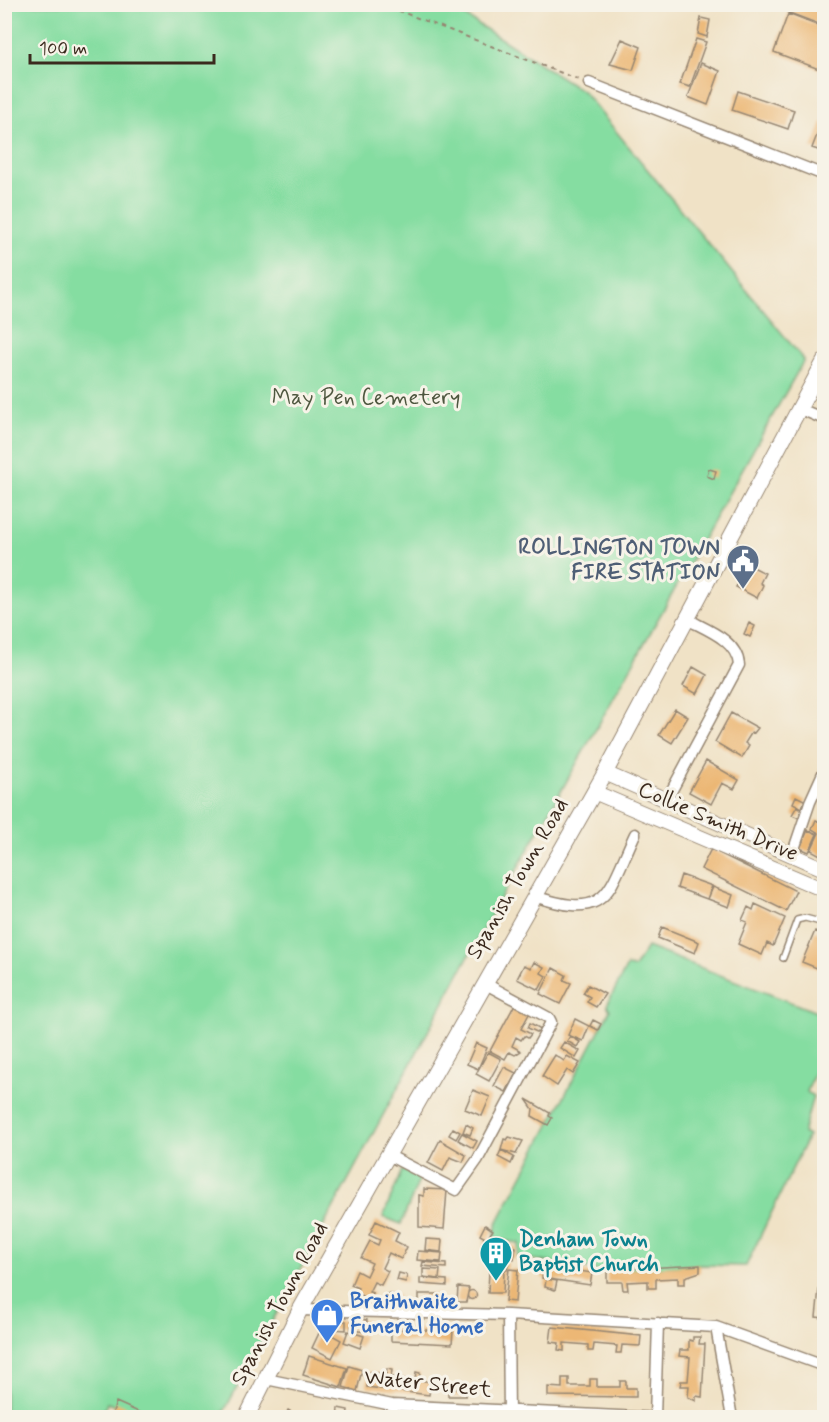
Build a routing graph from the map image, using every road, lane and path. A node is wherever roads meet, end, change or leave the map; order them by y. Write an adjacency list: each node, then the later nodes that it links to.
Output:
1 (381, 4): 2 (path)
2 (589, 83): 3 (street)
3 (825, 175)
4 (825, 362): 5 (main road, Spanish Town Road)
5 (798, 408): 6 (street); 7 (main road, Spanish Town Road)
6 (825, 419)
7 (687, 619): 9 (main road, Spanish Town Road); 11 (street)
8 (825, 771): 13 (street)
9 (605, 773): 10 (main road, Spanish Town Road); 11 (street, Collie Smith Drive)
10 (594, 792): 15 (street, Collie Smith Drive); 16 (main road, Spanish Town Road)
11 (666, 801): 13 (street, Collie Smith Drive)
12 (635, 834): 16 (street)
13 (792, 855): 14 (street, Collie Smith Drive)
14 (825, 869)
15 (825, 890)
16 (534, 896): 19 (main road, Spanish Town Road)
17 (825, 923): 18 (lane)
18 (783, 958)
19 (484, 983): 20 (main road, Spanish Town Road); 20 (street)
20 (388, 1155): 21 (main road, Spanish Town Road)
21 (300, 1311): 22 (street); 26 (main road, Spanish Town Road)
22 (508, 1315): 23 (street); 27 (street)
23 (658, 1323): 24 (street); 28 (street)
24 (716, 1327): 25 (street); 30 (street)
25 (825, 1366)
26 (266, 1379): 27 (street, Water Street); 29 (main road, Spanish Town Road)
27 (509, 1415): 28 (street, Water Street)
28 (657, 1417)
29 (246, 1418)
30 (732, 1418)

